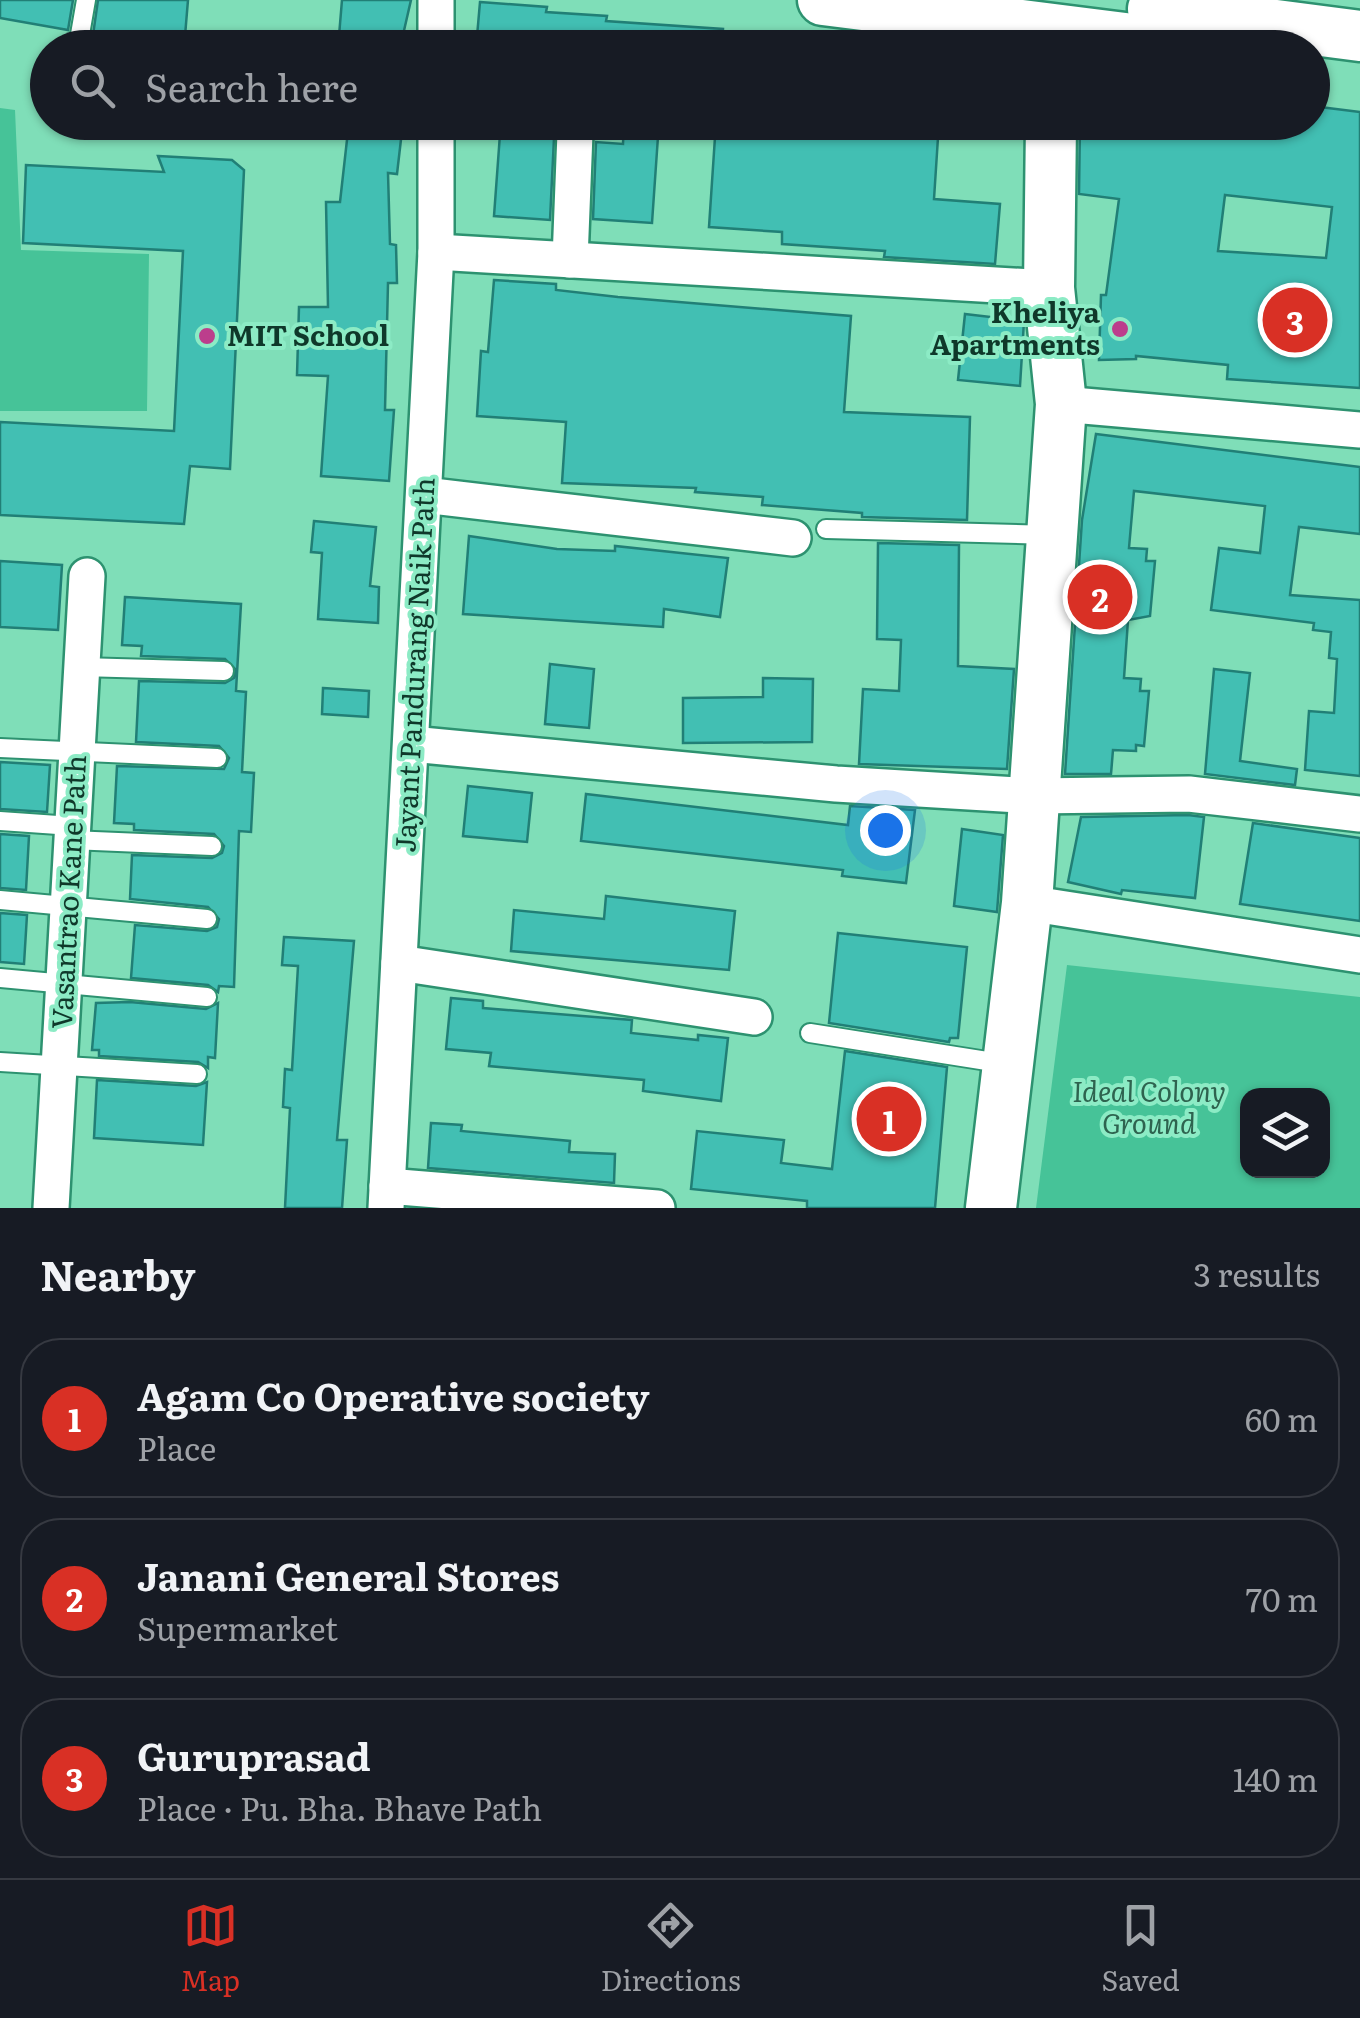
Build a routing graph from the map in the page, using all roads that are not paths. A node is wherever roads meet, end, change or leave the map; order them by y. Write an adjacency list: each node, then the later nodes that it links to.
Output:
1 (86, 0): 5 (lane)
2 (436, 0): 6 (street)
3 (822, 0): 4 (street)
4 (1062, 19): 7 (street); 8 (street)
5 (81, 30)
6 (436, 30)
7 (1116, 30)
8 (1255, 30)
9 (1330, 34): 10 (street)
10 (1360, 36)
11 (1330, 64): 12 (street)
12 (1360, 68)
13 (436, 140): 16 (street, Jayant Pandurang Naik Path)
14 (575, 140): 17 (street)
15 (1051, 140): 18 (street)
16 (436, 252): 17 (street); 21 (street, Jayant Pandurang Naik Path)
17 (570, 260): 18 (street)
18 (1049, 288): 19 (street)
19 (1061, 404): 20 (street); 23 (street)
20 (1360, 430)
21 (424, 495): 22 (street); 27 (street, Jayant Pandurang Naik Path)
22 (810, 534): 23 (lane)
23 (1052, 535): 31 (street)
24 (87, 576): 25 (street, Vasantrao Kane Path)
25 (81, 667): 26 (lane); 29 (street, Vasantrao Kane Path)
26 (224, 671)
27 (410, 744): 31 (street); 41 (street, Jayant Pandurang Naik Path)
28 (0, 748): 29 (lane)
29 (76, 752): 30 (lane); 34 (street, Vasantrao Kane Path)
30 (217, 758)
31 (1033, 796): 32 (street); 37 (street)
32 (1360, 814)
33 (0, 821): 34 (lane)
34 (72, 833): 35 (lane); 38 (street, Vasantrao Kane Path)
35 (212, 846)
36 (0, 900): 38 (lane)
37 (1026, 902): 40 (street); 48 (street)
38 (68, 908): 39 (lane); 43 (street, Vasantrao Kane Path)
39 (207, 919)
40 (1360, 955)
41 (399, 963): 45 (street); 51 (street, Jayant Pandurang Naik Path)
42 (0, 978): 43 (lane)
43 (63, 986): 44 (lane); 49 (street, Vasantrao Kane Path)
44 (206, 997)
45 (754, 1017)
46 (810, 1033): 48 (lane)
47 (0, 1062): 49 (lane)
48 (1007, 1064): 54 (street)
49 (59, 1066): 50 (lane); 52 (street, Vasantrao Kane Path)
50 (197, 1074)
51 (387, 1197): 53 (street)
52 (51, 1208)
53 (657, 1208)
54 (991, 1208)

